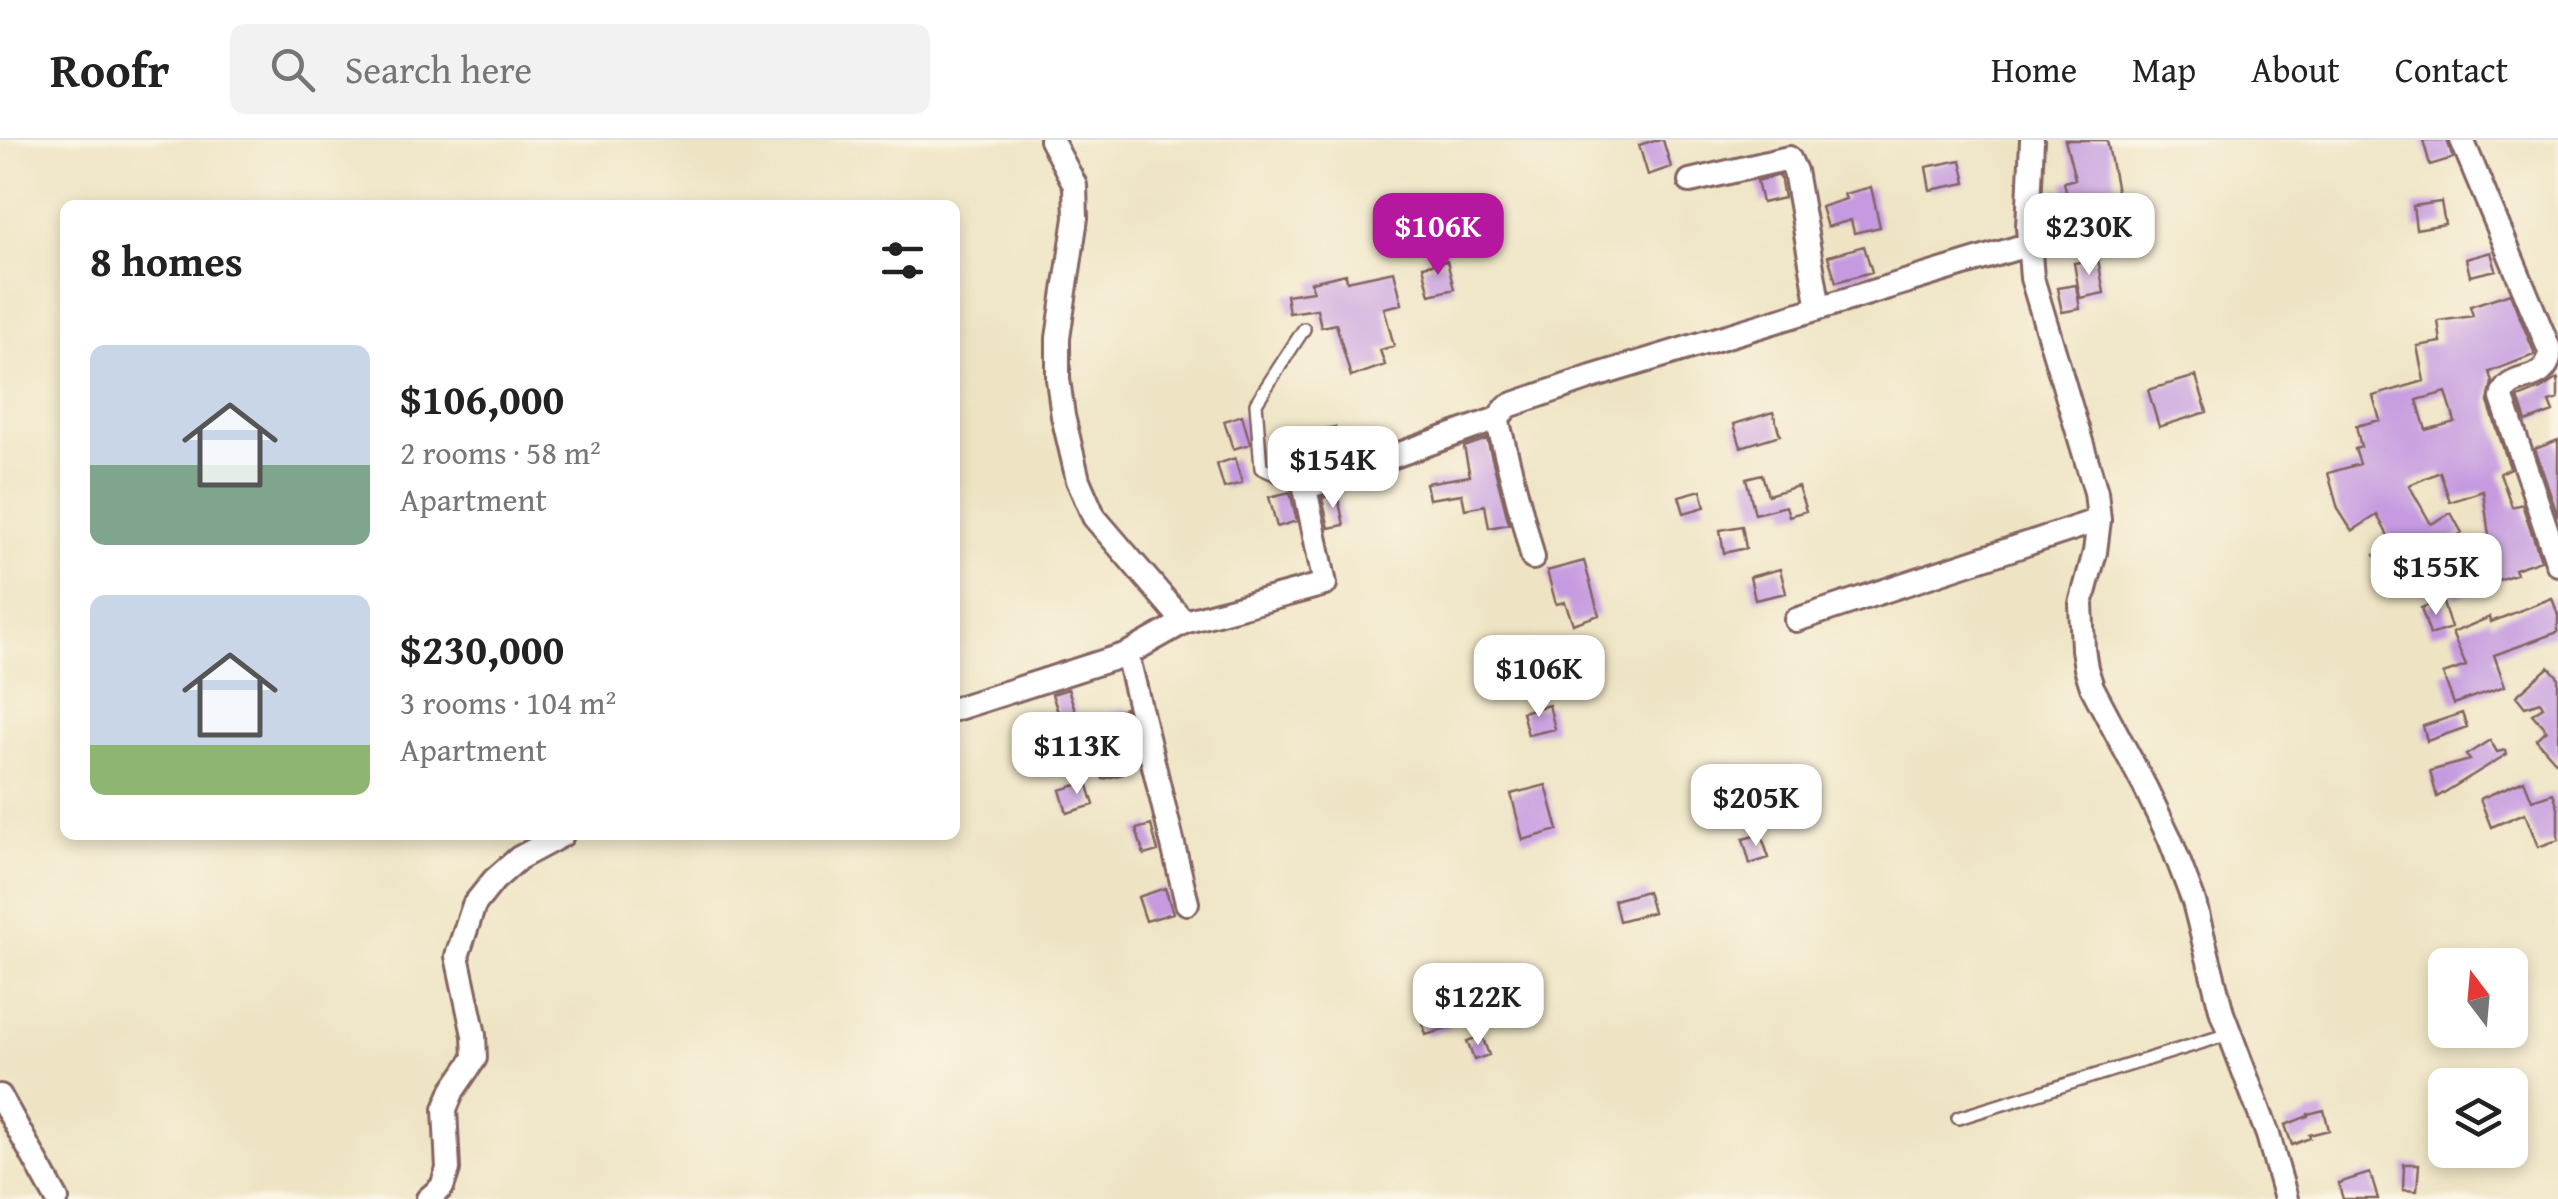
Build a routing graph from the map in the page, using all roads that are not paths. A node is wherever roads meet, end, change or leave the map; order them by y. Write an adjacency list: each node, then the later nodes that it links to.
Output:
1 (1051, 140): 14 (street)
2 (2032, 140): 5 (street)
3 (2462, 140): 12 (street)
4 (1690, 181): 6 (street)
5 (2030, 244): 6 (street); 10 (street)
6 (1818, 308): 8 (street)
7 (1304, 329): 9 (lane)
8 (1497, 419): 9 (street); 11 (street)
9 (1305, 488): 14 (street)
10 (2099, 520): 13 (street); 19 (street)
11 (1534, 558)
12 (2558, 564)
13 (1796, 620)
14 (1184, 622): 15 (street)
15 (1127, 654): 16 (street); 18 (street)
16 (960, 707)
17 (553, 840): 23 (street)
18 (1187, 904)
19 (2229, 1034): 21 (lane); 24 (street)
20 (0, 1096): 22 (street)
21 (1958, 1118)
22 (57, 1199)
23 (428, 1199)
24 (2286, 1199)

